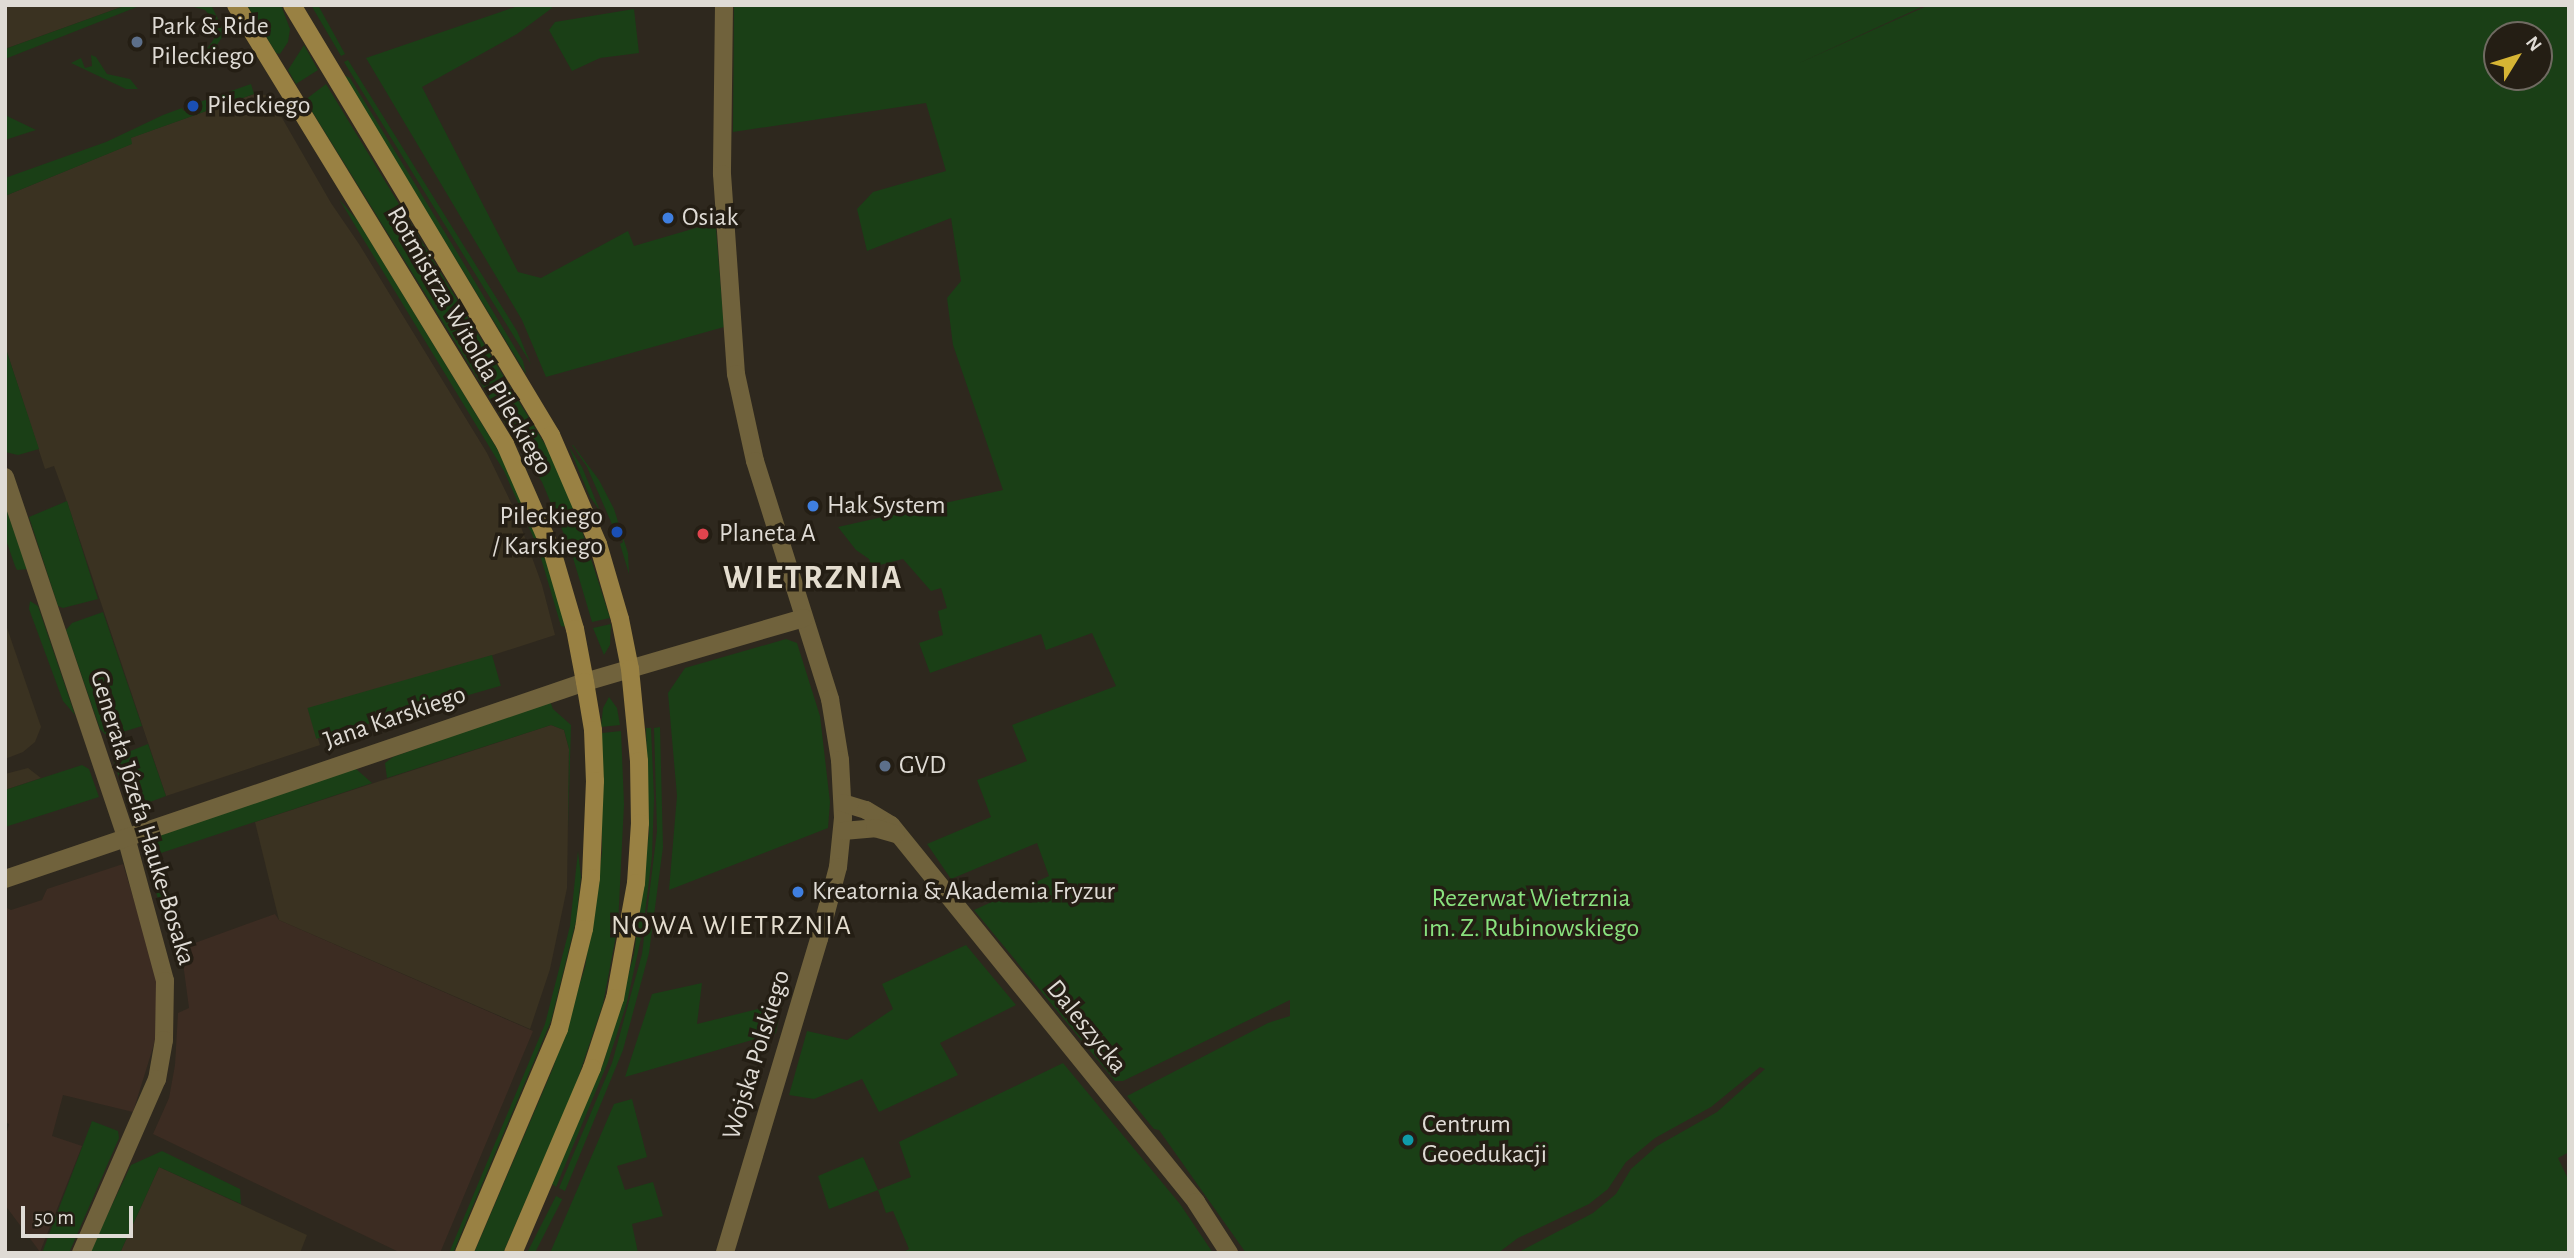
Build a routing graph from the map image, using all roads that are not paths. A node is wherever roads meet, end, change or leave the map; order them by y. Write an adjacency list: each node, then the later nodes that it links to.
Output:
1 (236, 5): 7 (main road, Rotmistrza Witolda Pileckiego)
2 (292, 5): 6 (main road, Rotmistrza Witolda Pileckiego)
3 (723, 5): 5 (street, Wojska Polskiego)
4 (5, 477): 11 (street, Generała Józefa Hauke-Bosaka)
5 (804, 618): 6 (street, Jana Karskiego); 8 (street, Wojska Polskiego)
6 (630, 669): 7 (street, Jana Karskiego); 15 (main road, Rotmistrza Witolda Pileckiego)
7 (585, 682): 11 (street, Jana Karskiego); 14 (main road, Rotmistrza Witolda Pileckiego)
8 (843, 803): 9 (street, Wojska Polskiego); 10 (street, Daleszycka)
9 (843, 831): 10 (street); 16 (street, Wojska Polskiego)
10 (900, 835): 17 (street, Daleszycka)
11 (126, 837): 12 (street, Jana Karskiego); 13 (street, Generała Józefa Hauke-Bosaka)
12 (5, 879)
13 (81, 1253)
14 (464, 1253)
15 (513, 1253)
16 (725, 1253)
17 (1229, 1253)

